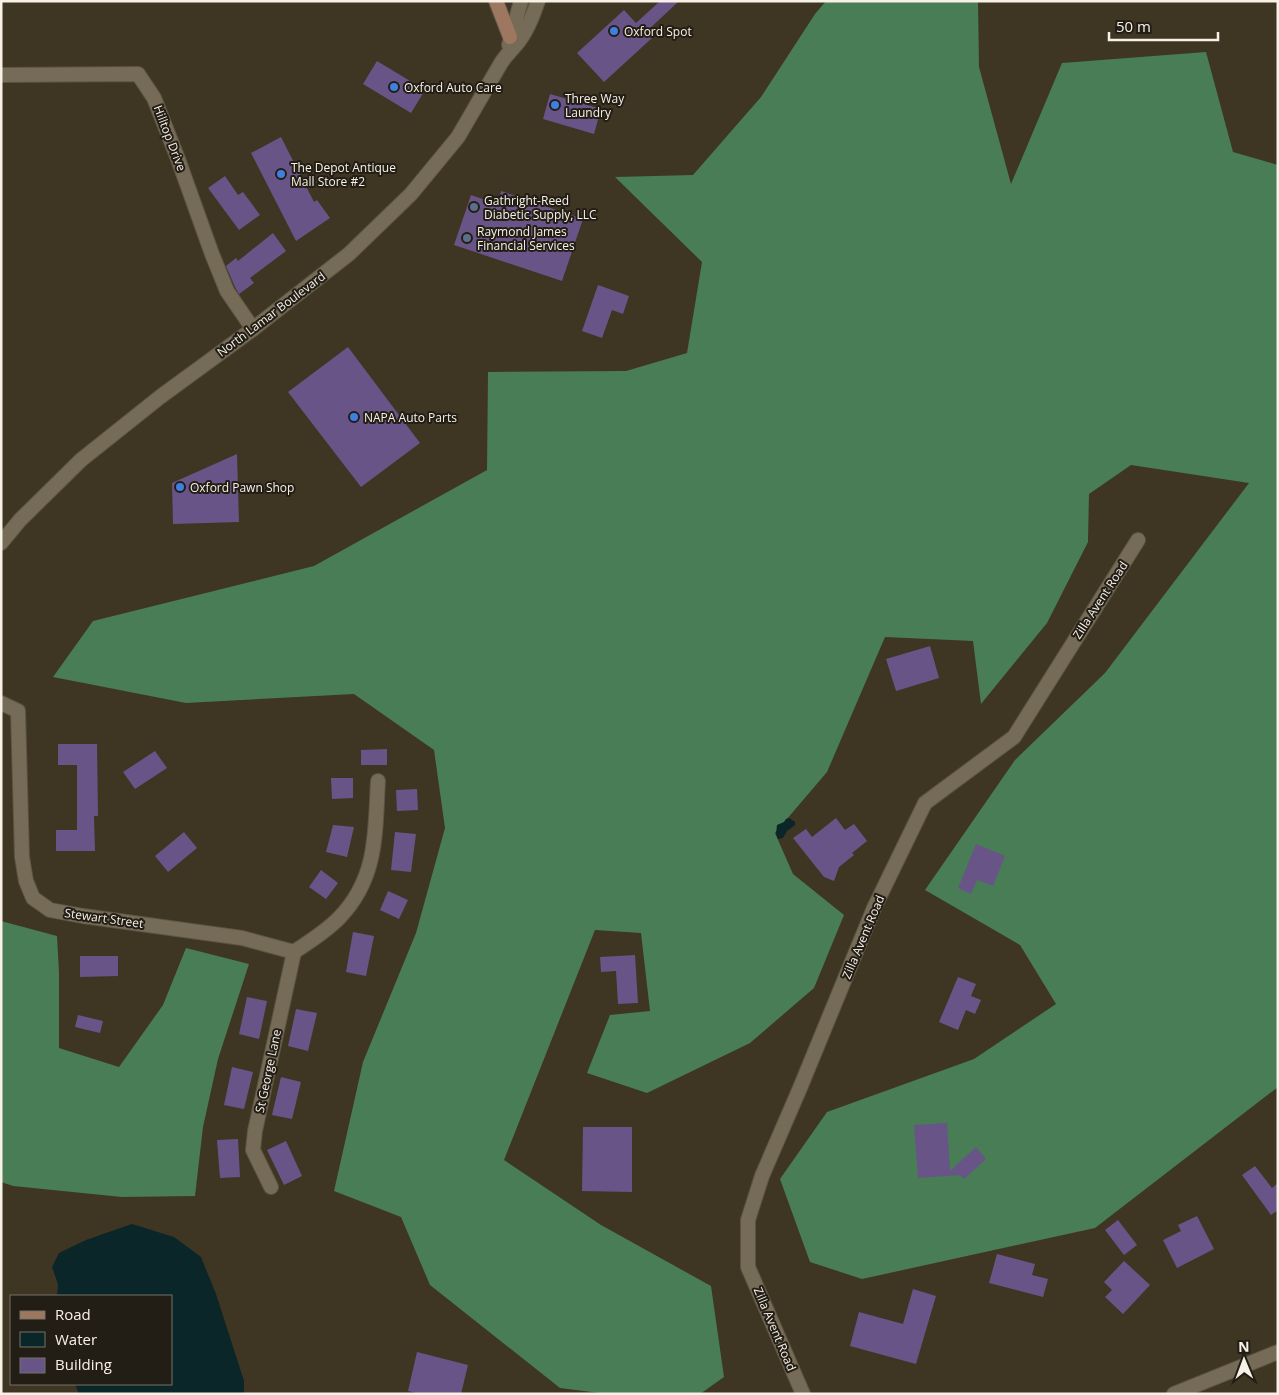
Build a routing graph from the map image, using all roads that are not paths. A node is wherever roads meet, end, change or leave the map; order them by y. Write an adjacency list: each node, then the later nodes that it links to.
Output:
1 (496, 1): 4 (main road)
2 (521, 1): 4 (street, North Lamar Boulevard)
3 (538, 1): 5 (street, North Lamar Boulevard)
4 (510, 38): 5 (street, North Lamar Boulevard)
5 (508, 53): 7 (street, North Lamar Boulevard)
6 (1, 75): 7 (street, Hilltop Drive)
7 (253, 329): 9 (street, North Lamar Boulevard)
8 (1138, 540): 15 (street, Zilla Avent Road)
9 (1, 543)
10 (1, 703): 12 (street, Stewart Street)
11 (378, 781): 12 (street)
12 (294, 952): 13 (street, St George Lane)
13 (271, 1187)
14 (1278, 1352): 16 (street)
15 (803, 1394)
16 (1174, 1394)

